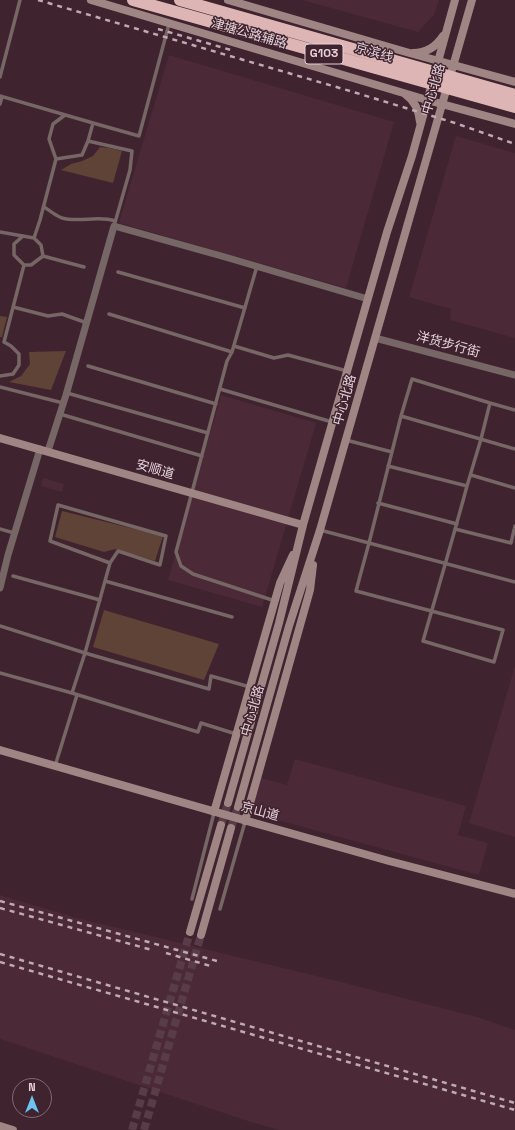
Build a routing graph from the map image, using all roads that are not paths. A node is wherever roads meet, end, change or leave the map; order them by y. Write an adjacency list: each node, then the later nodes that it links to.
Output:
1 (20, 0): 13 (lane)
2 (91, 0): 8 (main road, 津塘公路辅路 / G103)
3 (133, 0): 22 (highway, 京滨线 / G103, bridge)
4 (180, 0): 17 (highway, 京滨线 / G103, bridge)
5 (228, 0): 10 (main road, 津塘公路辅路)
6 (455, 0): 9 (main road, 中心北路)
7 (472, 0): 12 (main road, 中心北路)
8 (170, 23): 16 (main road, 津塘公路辅路 / G103); 24 (lane)
9 (447, 28): 10 (main road); 11 (main road, 中心北路)
10 (406, 52): 11 (main road, 津塘公路辅路); 14 (main road)
11 (437, 61): 12 (main road, 津塘公路辅路); 14 (main road, 中心北路)
12 (453, 65): 15 (main road, 津塘公路辅路); 20 (main road, 中心北路)
13 (0, 77)
14 (433, 77): 19 (main road, 中心北路); 20 (main road)
15 (515, 82)
16 (397, 90): 19 (main road, 津塘公路辅路 / G103); 26 (main road)
17 (515, 95)
18 (1, 96): 21 (lane); 23 (lane)
19 (427, 100): 20 (main road, 津塘公路辅路 / G103); 26 (main road, 中心北路)
20 (440, 103): 25 (main road, 津塘公路辅路 / G103); 44 (main road, 中心北路)
21 (0, 104)
22 (515, 108)
23 (65, 115): 24 (lane); 28 (lane)
24 (93, 123): 27 (lane)
25 (515, 124)
26 (419, 129): 39 (main road, 中心北路)
27 (88, 141): 28 (lane); 30 (lane)
28 (56, 159): 29 (lane)
29 (44, 207): 30 (lane); 33 (lane)
30 (115, 223): 36 (street); 43 (street)
31 (0, 232): 32 (lane)
32 (23, 236): 33 (lane); 35 (lane)
33 (34, 238): 34 (lane)
34 (43, 256): 35 (lane); 37 (lane)
35 (24, 265): 40 (lane)
36 (257, 266): 39 (street); 41 (lane)
37 (84, 267)
38 (118, 272): 41 (lane)
39 (368, 299): 49 (main road, 中心北路)
40 (13, 307): 43 (lane); 45 (lane)
41 (245, 308): 46 (lane)
42 (109, 314): 47 (lane)
43 (87, 322): 55 (street)
44 (375, 338): 50 (street, 洋货步行街); 66 (main road, 中心北路)
45 (2, 343): 51 (lane)
46 (234, 346): 47 (lane); 49 (lane)
47 (232, 352): 54 (lane)
48 (88, 366): 58 (lane)
49 (348, 371): 62 (main road, 中心北路)
50 (515, 375)
51 (1, 377): 52 (lane)
52 (0, 382)
53 (0, 387): 56 (lane)
54 (220, 389): 58 (lane); 62 (lane)
55 (67, 392): 56 (street); 63 (lane)
56 (63, 403): 60 (street)
57 (490, 403): 59 (lane); 61 (lane); 65 (lane)
58 (216, 404): 63 (lane)
59 (515, 410)
60 (60, 414): 68 (street); 70 (lane)
61 (400, 416): 65 (lane); 69 (lane)
62 (333, 423): 77 (main road, 中心北路)
63 (208, 433): 70 (lane)
64 (0, 438): 68 (main road, 安顺道)
65 (481, 439): 67 (lane); 72 (lane)
66 (346, 440): 69 (lane); 81 (main road, 中心北路)
67 (515, 449)
68 (44, 450): 75 (main road, 安顺道); 82 (street)
69 (392, 452): 71 (lane)
70 (202, 456): 75 (lane)
71 (388, 466): 73 (lane); 76 (lane)
72 (470, 476): 73 (lane); 74 (lane)
73 (467, 486): 78 (lane)
74 (515, 488)
75 (192, 494): 77 (main road, 安顺道); 94 (lane)
76 (378, 503): 78 (lane); 84 (lane)
77 (303, 525): 83 (main road, 中心北路)
78 (456, 526): 79 (lane); 87 (lane)
79 (515, 526)
80 (0, 529): 82 (lane)
81 (320, 530): 84 (lane); 85 (main road, 中心北路)
82 (15, 533): 89 (street)
83 (299, 542): 94 (main road); 106 (main road, 中心北路)
84 (369, 543): 87 (lane); 95 (lane)
85 (315, 547): 107 (main road, 中心北路); 109 (main road)
86 (110, 563): 86 (lane); 90 (lane)
87 (445, 563): 91 (lane); 95 (lane)
88 (13, 576): 93 (lane)
89 (1, 578): 92 (street)
90 (105, 581): 93 (lane); 96 (lane)
91 (515, 582)
92 (0, 588)
93 (100, 600): 98 (lane)
94 (275, 601): 100 (main road)
95 (432, 611): 95 (lane)
96 (232, 617)
97 (0, 626): 98 (lane)
98 (85, 653): 100 (lane); 101 (lane)
99 (0, 673): 101 (lane)
100 (250, 687): 103 (main road)
101 (72, 693): 102 (lane)
102 (77, 695): 103 (lane); 105 (lane)
103 (236, 734): 108 (main road)
104 (0, 750): 105 (main road, 京山道)
105 (55, 766): 108 (main road, 京山道)
106 (228, 803)
107 (238, 807)
108 (214, 812): 109 (main road, 京山道); 113 (lane)
109 (246, 821): 112 (main road, 京山道); 114 (lane)
110 (221, 825): 115 (main road)
111 (231, 828): 116 (main road)
112 (515, 894)
113 (192, 898)
114 (220, 909)
115 (190, 932)
116 (201, 935)
117 (0, 1126): 118 (main road)
118 (13, 1130)

